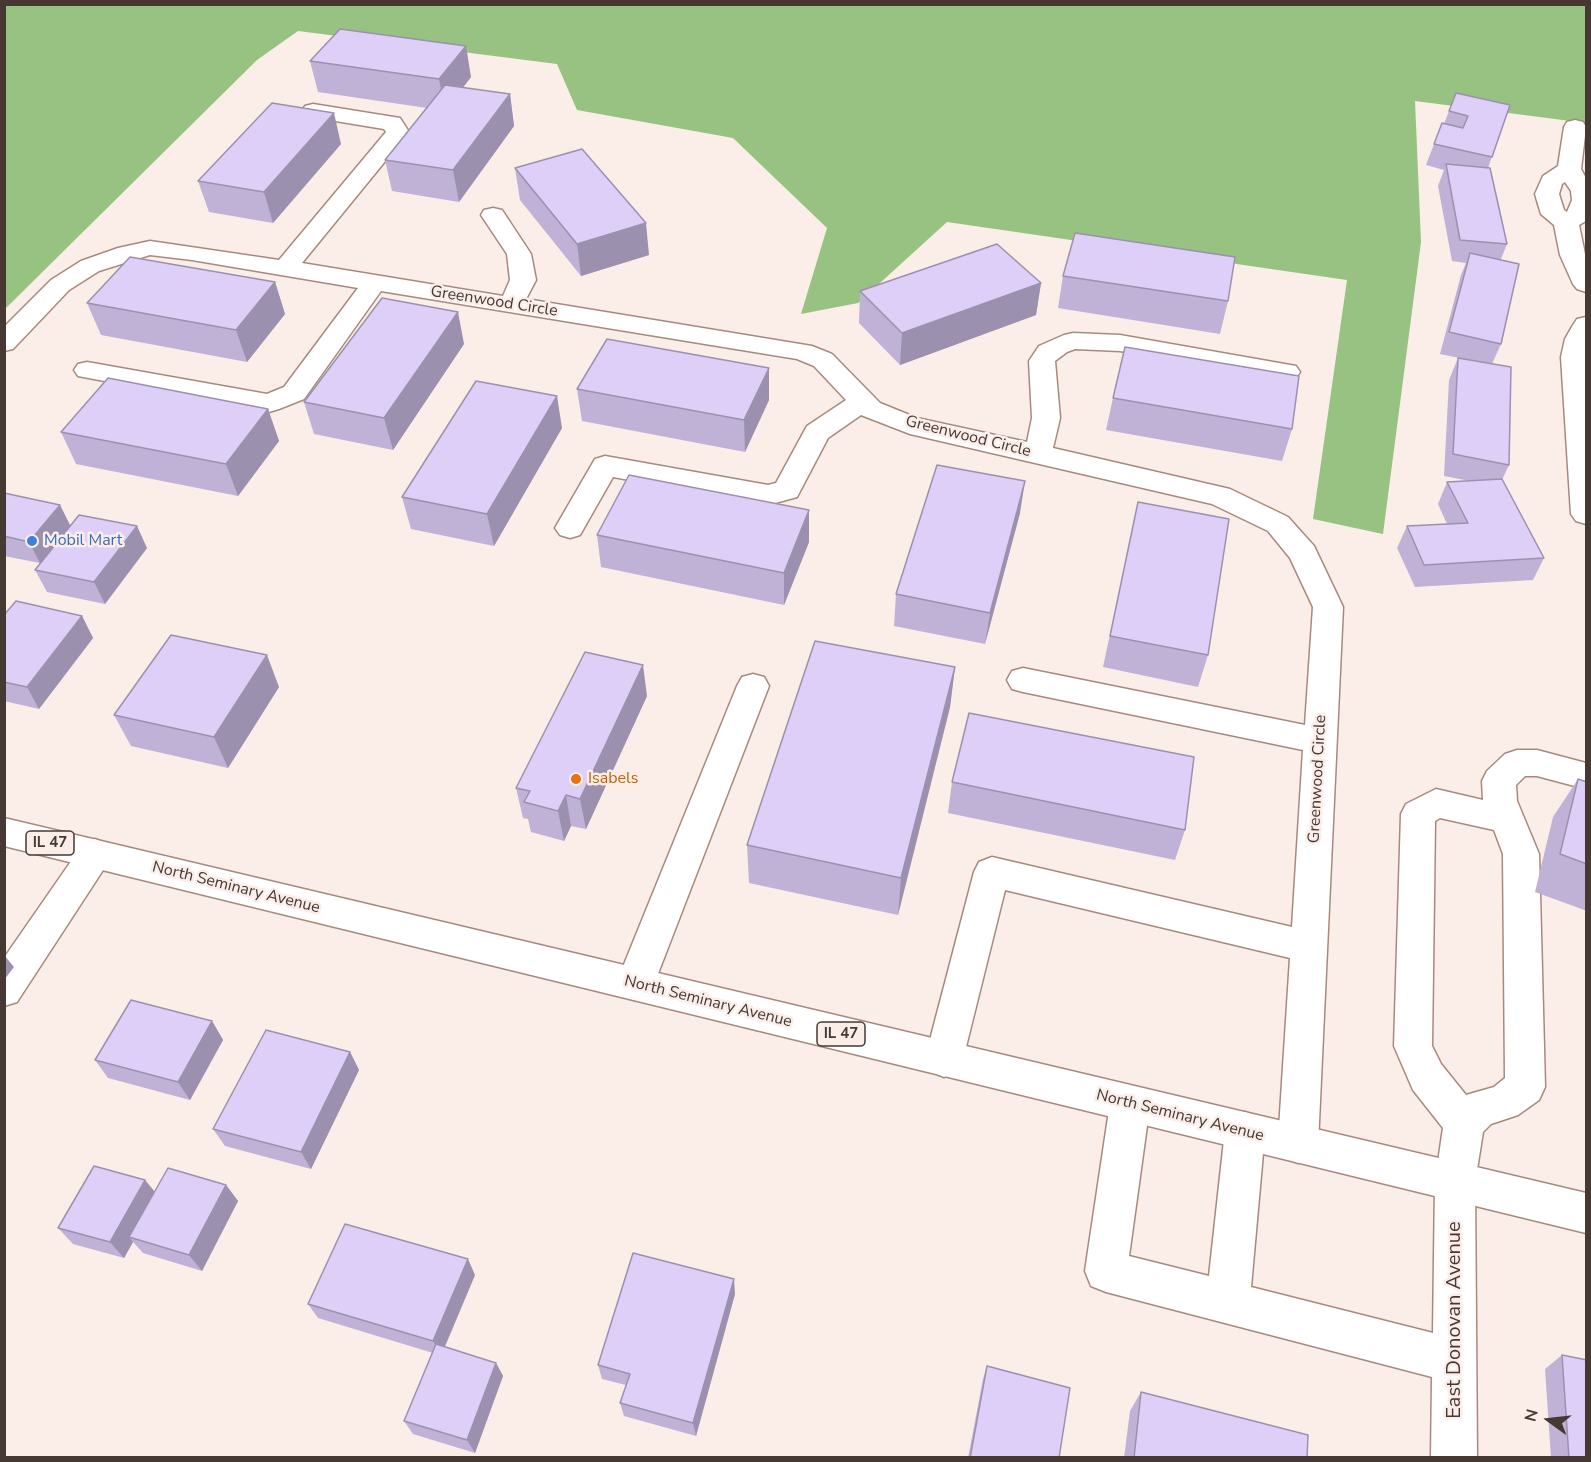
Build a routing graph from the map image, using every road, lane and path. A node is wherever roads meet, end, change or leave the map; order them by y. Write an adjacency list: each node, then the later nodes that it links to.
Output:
1 (313, 111): 6 (street)
2 (1575, 127): 3 (street)
3 (1569, 169): 5 (street); 5 (street)
4 (493, 215): 9 (street)
5 (1566, 222): 8 (street)
6 (285, 268): 7 (street, Greenwood Circle); 11 (street, Greenwood Circle)
7 (374, 283): 9 (street, Greenwood Circle); 12 (street)
8 (1587, 284)
9 (511, 305): 14 (street, Greenwood Circle)
10 (1587, 325): 16 (street)
11 (4, 343)
12 (87, 370)
13 (1287, 372): 15 (street)
14 (863, 401): 15 (street, Greenwood Circle); 17 (street)
15 (1038, 454): 20 (street, Greenwood Circle)
16 (1587, 514)
17 (570, 528)
18 (1023, 680): 20 (street)
19 (753, 686): 26 (street)
20 (1320, 741): 25 (street, Greenwood Circle)
21 (1587, 776): 22 (street)
22 (1508, 819): 30 (street); 30 (street)
23 (4, 832): 24 (street, North Seminary Avenue / IL 47)
24 (95, 854): 26 (street, North Seminary Avenue / IL 47); 27 (street)
25 (1309, 947): 28 (street); 32 (street, Greenwood Circle)
26 (634, 984): 28 (street, North Seminary Avenue / IL 47)
27 (4, 990)
28 (944, 1059): 29 (street, North Seminary Avenue / IL 47)
29 (1130, 1104): 31 (street, North Seminary Avenue / IL 47); 35 (street)
30 (1464, 1123): 33 (street, East Donovan Avenue)
31 (1245, 1131): 32 (street, North Seminary Avenue / IL 47); 35 (street)
32 (1298, 1144): 33 (street, North Seminary Avenue / IL 47)
33 (1455, 1182): 34 (street, North Seminary Avenue / IL 47); 36 (street, East Donovan Avenue)
34 (1587, 1214)
35 (1228, 1302): 36 (street)
36 (1455, 1361): 37 (street, East Donovan Avenue)
37 (1454, 1458)

